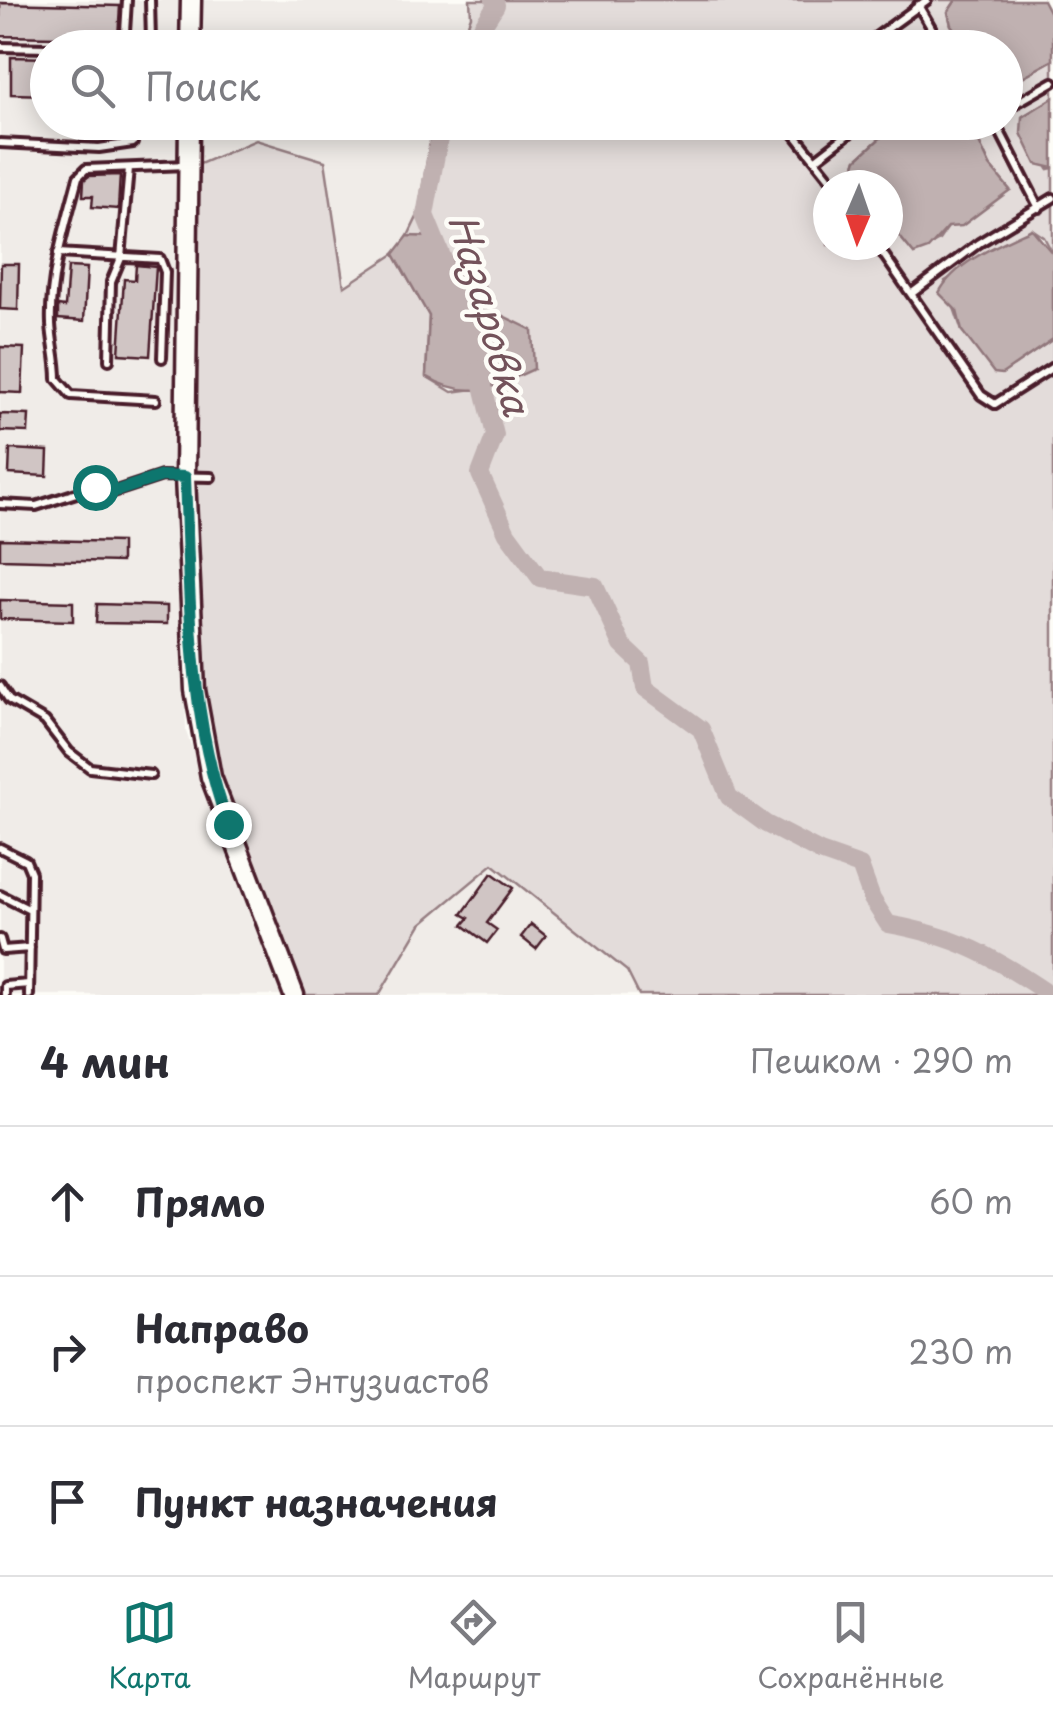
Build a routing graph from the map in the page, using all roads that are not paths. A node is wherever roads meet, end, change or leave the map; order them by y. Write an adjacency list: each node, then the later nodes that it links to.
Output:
1 (126, 0): 6 (lane)
2 (150, 0): 7 (lane)
3 (191, 0): 8 (street)
4 (927, 0): 5 (lane)
5 (918, 5): 9 (lane); 10 (lane)
6 (125, 30)
7 (151, 30)
8 (190, 30)
9 (885, 30)
10 (933, 30)
11 (0, 47): 12 (lane); 13 (lane)
12 (30, 48)
13 (0, 58)
14 (1053, 82): 15 (lane)
15 (1023, 99)
16 (133, 140): 21 (lane)
17 (189, 140): 23 (street)
18 (800, 140): 22 (lane)
19 (841, 140): 22 (lane)
20 (1004, 140): 27 (lane)
21 (0, 143)
22 (816, 159): 25 (lane)
23 (188, 166): 24 (lane); 36 (street)
24 (129, 168): 28 (lane); 29 (lane)
25 (824, 170)
26 (1053, 198): 27 (lane)
27 (1039, 208): 31 (lane)
28 (58, 253): 29 (lane); 35 (lane)
29 (121, 258): 32 (lane); 33 (lane)
30 (887, 260): 31 (lane)
31 (911, 294): 34 (lane)
32 (162, 358)
33 (110, 360)
34 (1053, 367)
35 (156, 400)
36 (185, 477): 37 (lane); 38 (lane); 49 (street)
37 (210, 477)
38 (0, 504)
39 (0, 686): 40 (lane)
40 (150, 775)
41 (0, 848): 43 (lane)
42 (0, 895): 43 (lane)
43 (30, 910): 45 (lane)
44 (0, 940): 45 (lane)
45 (30, 948): 46 (lane)
46 (29, 984): 47 (lane); 48 (lane)
47 (5, 995)
48 (29, 995)
49 (294, 995)

